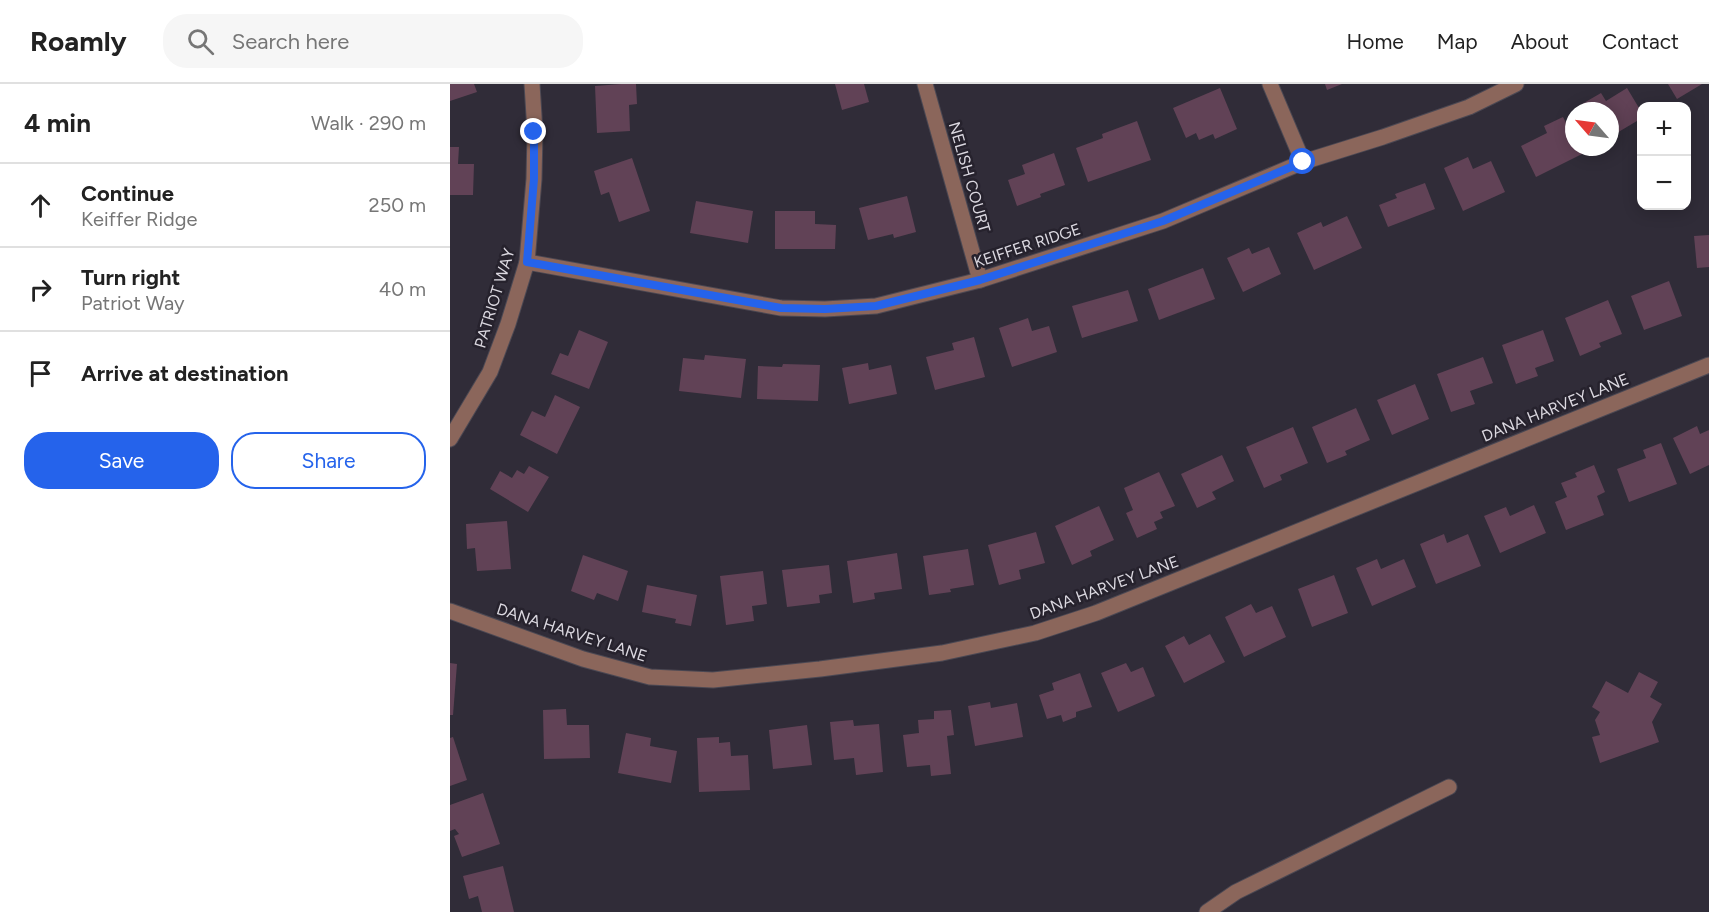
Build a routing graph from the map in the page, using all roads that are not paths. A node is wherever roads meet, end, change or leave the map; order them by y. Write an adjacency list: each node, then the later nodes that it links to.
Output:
1 (532, 84): 6 (street, PATRIOT WAY)
2 (925, 84): 7 (street, NELISH COURT)
3 (1270, 84): 5 (street)
4 (1515, 84): 5 (street, KEIFFER RIDGE)
5 (1303, 162): 7 (street, KEIFFER RIDGE)
6 (527, 262): 7 (street, KEIFFER RIDGE); 9 (street, PATRIOT WAY)
7 (980, 280)
8 (1709, 365): 10 (street, DANA HARVEY LANE)
9 (450, 439)
10 (450, 611)
11 (1449, 787): 12 (street)
12 (1207, 912)

